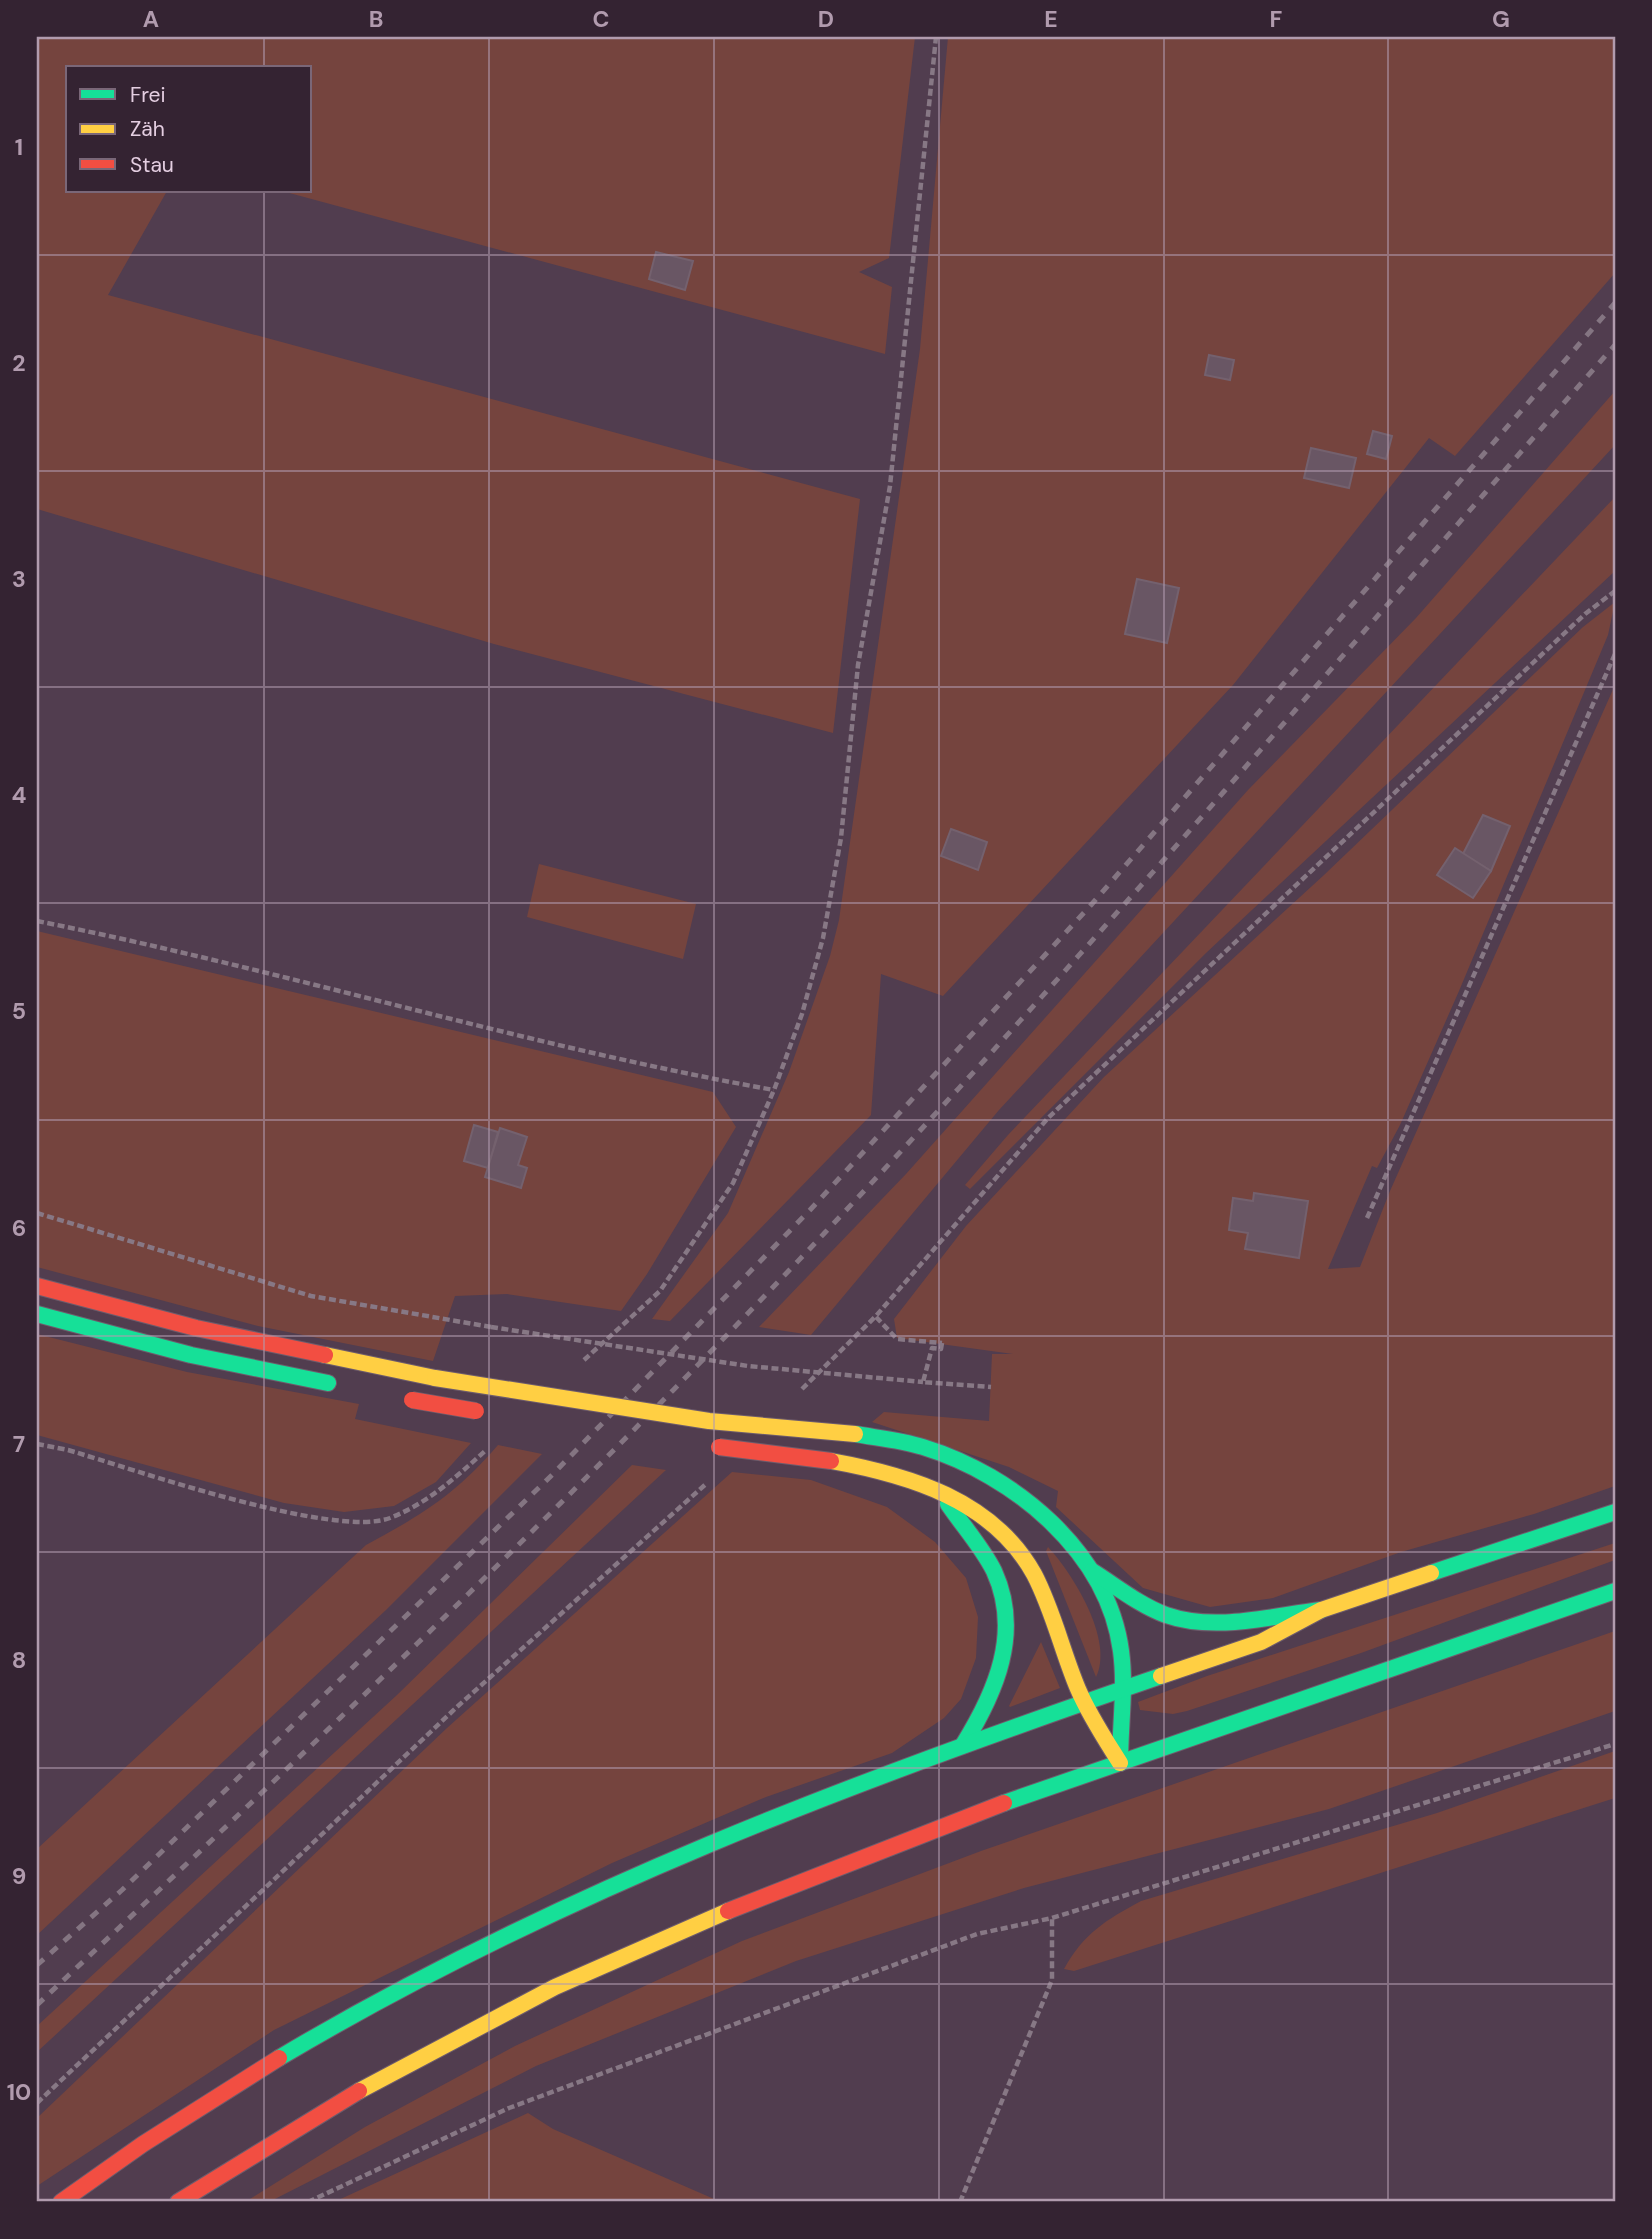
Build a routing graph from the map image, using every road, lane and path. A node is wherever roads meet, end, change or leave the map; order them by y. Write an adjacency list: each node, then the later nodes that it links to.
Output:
1 (936, 37): 5 (path)
2 (1615, 591): 11 (path)
3 (1615, 654): 7 (path)
4 (37, 921): 5 (path)
5 (774, 1090): 9 (path)
6 (37, 1213): 12 (path, bridge)
7 (1367, 1218)
8 (37, 1286): 24 (main road, bridge)
9 (660, 1291)
10 (37, 1314): 13 (main road)
11 (875, 1317): 12 (path); 15 (path)
12 (923, 1382): 14 (path)
13 (347, 1387)
14 (990, 1387)
15 (796, 1395)
16 (406, 1399): 17 (main road, bridge)
17 (491, 1414)
18 (37, 1444): 21 (path)
19 (697, 1445): 22 (main road, bridge)
20 (716, 1474): 33 (path)
21 (193, 1486)
22 (941, 1493): 28 (main road); 30 (main road)
23 (1615, 1512): 26 (main road)
24 (1091, 1569): 26 (main road); 27 (main road)
25 (1615, 1591): 31 (main road)
26 (1321, 1610): 27 (main road)
27 (1121, 1690): 28 (main road); 31 (main road)
28 (1084, 1702): 30 (main road); 31 (main road)
29 (1615, 1744): 32 (path)
30 (963, 1745): 34 (main road)
31 (1119, 1763): 35 (main road)
32 (1052, 1918): 36 (path); 37 (path)
33 (37, 2103)
34 (61, 2202)
35 (178, 2202)
36 (308, 2202)
37 (960, 2202)

